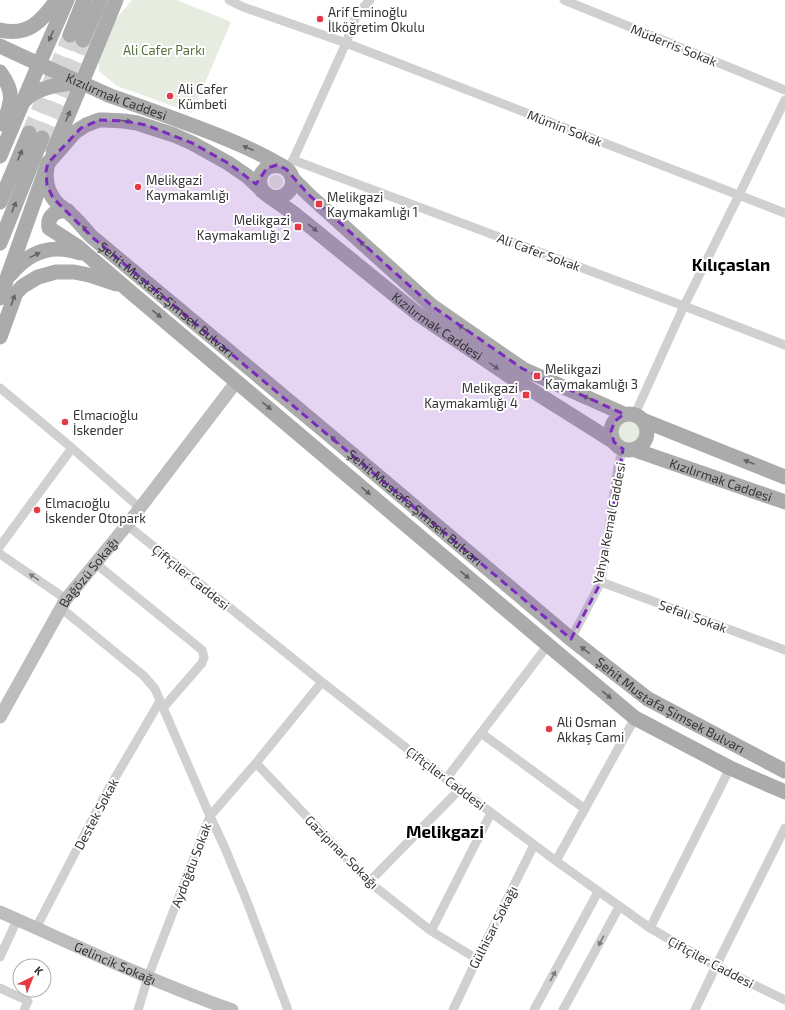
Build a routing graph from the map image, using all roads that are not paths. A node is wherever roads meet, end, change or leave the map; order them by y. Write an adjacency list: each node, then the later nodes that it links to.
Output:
1 (57, 0): 11 (main road)
2 (67, 0): 15 (main road, one-way to 15)
3 (84, 0): 4 (main road)
4 (100, 0)
5 (116, 0): 14 (main road)
6 (128, 0): 14 (main road)
7 (229, 0): 10 (street, Mümin Sokak)
8 (370, 0): 12 (street)
9 (564, 0): 18 (street, Müderris Sokak)
10 (245, 4): 12 (street, Mümin Sokak)
11 (0, 30)
12 (346, 43): 24 (street); 26 (street, Mümin Sokak)
13 (0, 46): 15 (main road, Kızılırmak Caddesi)
14 (94, 56): 17 (main road)
15 (39, 64): 17 (main road, Kızılırmak Caddesi); 20 (main road)
16 (4, 78): 21 (main road)
17 (82, 83): 20 (main road); 23 (main road, one-way to 17); 24 (main road, Kızılırmak Caddesi, one-way to 17)
18 (785, 90)
19 (785, 100): 26 (street)
20 (22, 104): 22 (main road)
21 (0, 130)
22 (0, 156)
23 (48, 163): 25 (main road, Kızılırmak Caddesi, one-way to 25); 28 (main road, Şehit Mustafa Şimsek Bulvarı); 32 (main road)
24 (288, 168): 25 (main road); 25 (main road); 35 (street, Ali Cafer Sokak); 40 (main road, Kızılırmak Caddesi, one-way to 24)
25 (266, 194): 41 (main road, Kızılırmak Caddesi, one-way to 41)
26 (739, 195): 29 (street, Mümin Sokak); 35 (street)
27 (0, 202): 30 (main road)
28 (68, 211): 31 (main road, Şehit Mustafa Şimsek Bulvarı); 52 (main road, Şehit Mustafa Şimsek Bulvarı, one-way to 28)
29 (785, 213)
30 (0, 243)
31 (94, 260): 32 (main road, one-way to 31); 33 (main road, Şehit Mustafa Şimsek Bulvarı)
32 (3, 273): 34 (main road)
33 (127, 288): 36 (main road, one-way to 33); 38 (main road, Şehit Mustafa Şimsek Bulvarı, one-way to 38)
34 (0, 298)
35 (684, 306): 37 (street, Ali Cafer Sokak); 40 (street)
36 (0, 337)
37 (785, 345)
38 (237, 381): 45 (street, Bağözü Sokağı); 53 (main road, Şehit Mustafa Şimsek Bulvarı, one-way to 53)
39 (0, 388): 42 (street)
40 (635, 417): 41 (main road); 41 (main road); 43 (main road, Kızılırmak Caddesi, one-way to 40)
41 (624, 447): 44 (main road, Kızılırmak Caddesi); 50 (street, Yahya Kemal Caddesi)
42 (72, 448): 45 (street); 47 (street)
43 (785, 477)
44 (785, 502)
45 (140, 508): 46 (street, Bağözü Sokağı)
46 (127, 525): 49 (street, Bağözü Sokağı); 55 (street, Çiftçiler Caddesi)
47 (0, 546)
48 (0, 554): 51 (street, one-way to 48)
49 (95, 563): 51 (street, Bağözü Sokağı); 56 (street, Destek Sokak)
50 (601, 582): 52 (street, Yahya Kemal Caddesi); 54 (street, Sefalı Sokak)
51 (63, 604): 56 (street); 57 (street, Bağözü Sokağı)
52 (571, 639): 62 (main road, Şehit Mustafa Şimsek Bulvarı, one-way to 52)
53 (548, 645): 58 (main road, Şehit Mustafa Şimsek Bulvarı, one-way to 58); 59 (street)
54 (785, 650)
55 (322, 682): 60 (street, Aydoğdu Sokak); 63 (street, Çiftçiler Caddesi)
56 (162, 705): 68 (street); 77 (street, Destek Sokak)
57 (0, 717)
58 (635, 718): 61 (main road, Şehit Mustafa Şimsek Bulvarı); 66 (street)
59 (481, 734): 63 (street); 66 (street)
60 (256, 763): 68 (street, Aydoğdu Sokak); 72 (street, Gazipınar Sokağı)
61 (730, 768): 65 (main road, Şehit Mustafa Şimsek Bulvarı); 78 (street)
62 (785, 771)
63 (446, 779): 64 (street, Çiftçiler Caddesi)
64 (460, 789): 67 (street, Çiftçiler Caddesi); 72 (street)
65 (785, 792)
66 (585, 809): 71 (street)
67 (491, 813): 70 (street, Çiftçiler Caddesi); 79 (street)
68 (210, 816): 83 (street, Aydoğdu Sokak); 90 (street)
69 (785, 828): 82 (street)
70 (534, 845): 71 (street, Çiftçiler Caddesi); 81 (street, Gülhisar Sokağı)
71 (556, 861): 73 (street, Çiftçiler Caddesi)
72 (369, 882): 79 (street, Gazipınar Sokağı)
73 (598, 892): 74 (street, Çiftçiler Caddesi); 86 (street, one-way to 73)
74 (619, 907): 78 (street, Çiftçiler Caddesi); 92 (street, one-way to 92)
75 (0, 912): 76 (street, Gelincik Sokağı)
76 (17, 920): 77 (street, Gelincik Sokağı); 80 (street)
77 (36, 928): 83 (street, Gelincik Sokağı)
78 (650, 928): 82 (street, Çiftçiler Caddesi)
79 (431, 931): 81 (street, Gazipınar Sokağı)
80 (0, 957)
81 (477, 959): 91 (street, Gülhisar Sokağı)
82 (716, 966): 85 (street, Çiftçiler Caddesi); 93 (street)
83 (148, 977): 88 (street, Aydoğdu Sokak); 89 (street, Gelincik Sokağı)
84 (0, 988): 87 (street)
85 (784, 997)
86 (536, 1009)
87 (24, 1010)
88 (138, 1010)
89 (232, 1010)
90 (288, 1010)
91 (453, 1010)
92 (563, 1010)
93 (695, 1010)

